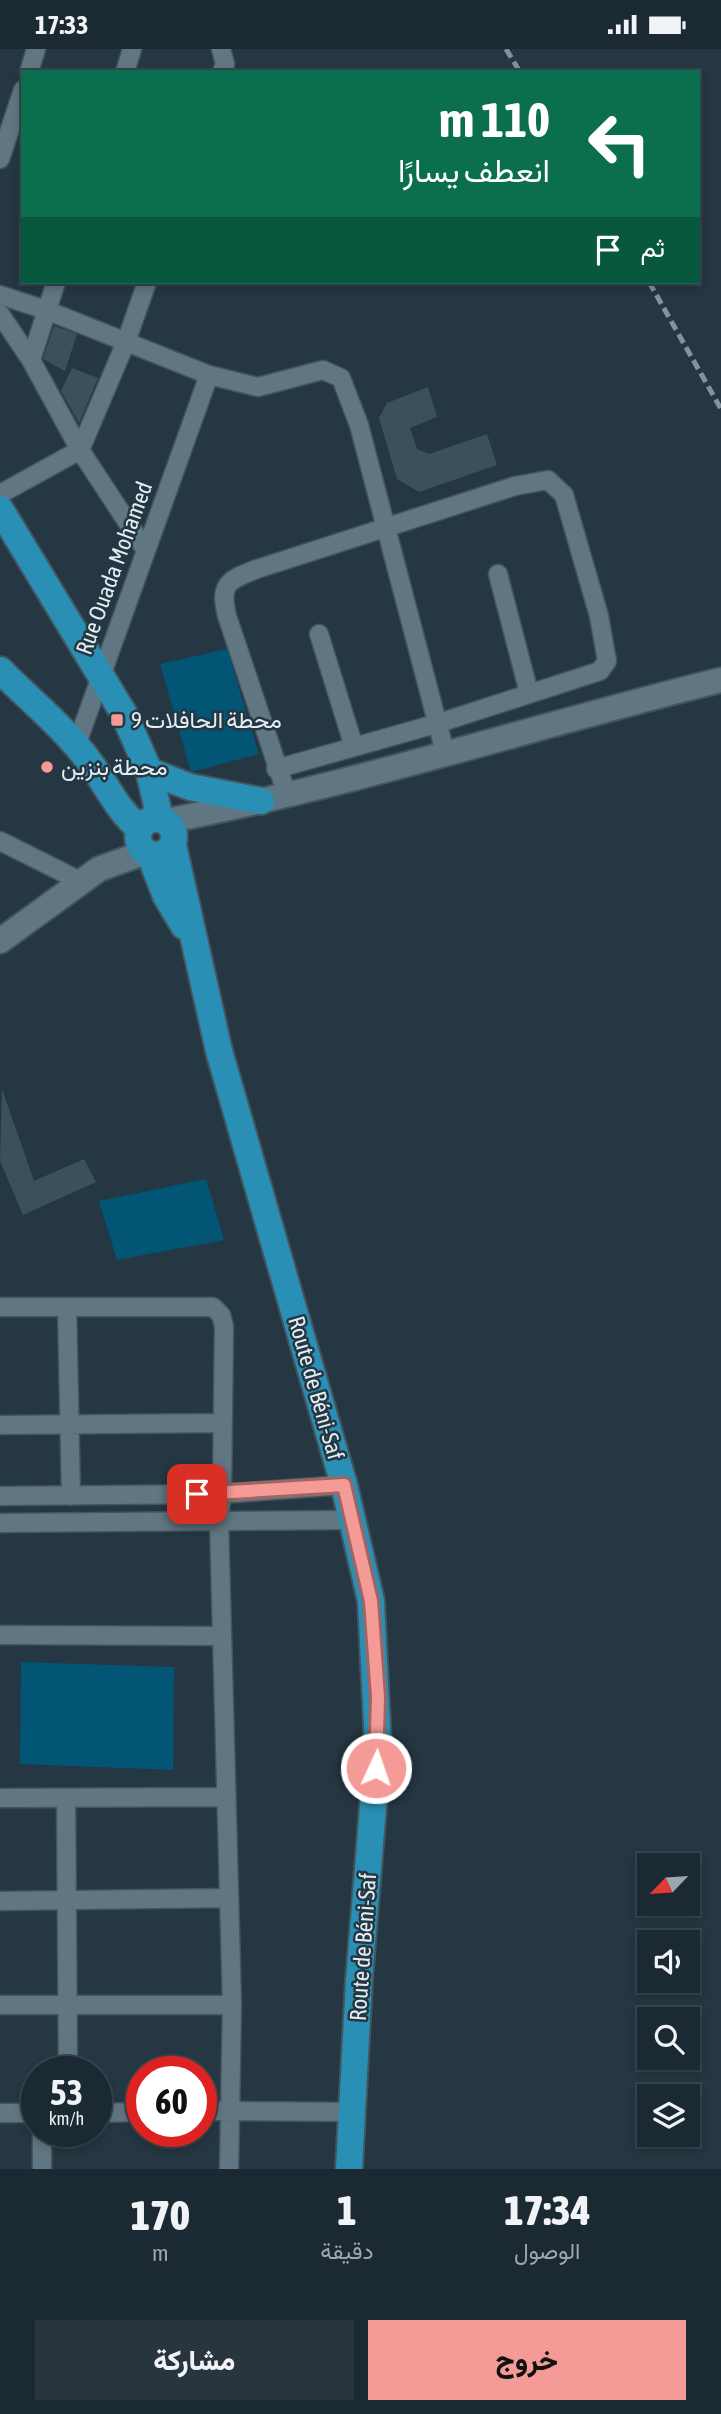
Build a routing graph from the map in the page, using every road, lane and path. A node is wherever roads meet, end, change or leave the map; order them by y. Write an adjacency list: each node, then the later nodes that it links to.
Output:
1 (36, 49): 4 (street)
2 (132, 49): 5 (street)
3 (221, 49): 6 (street)
4 (30, 70)
5 (126, 70)
6 (223, 70)
7 (21, 96): 8 (street)
8 (0, 159)
9 (55, 284): 12 (street)
10 (147, 284): 14 (street)
11 (0, 295): 12 (street)
12 (46, 310): 14 (street); 15 (street)
13 (0, 314): 15 (street)
14 (126, 342): 16 (street); 17 (street)
15 (31, 360): 17 (street)
16 (209, 375): 20 (street); 21 (street, Rue Ouada Mohamed)
17 (80, 450): 18 (street); 21 (street)
18 (0, 494)
19 (0, 509): 25 (main road)
20 (384, 527): 27 (street); 28 (street); 32 (street)
21 (145, 549): 25 (street, Rue Ouada Mohamed)
22 (498, 574): 27 (street)
23 (319, 634): 30 (street)
24 (0, 670): 29 (main road)
25 (102, 675): 29 (street, Rue Ouada Mohamed); 33 (main road)
26 (721, 680): 31 (main road)
27 (529, 693): 28 (street)
28 (439, 723): 30 (street); 31 (street)
29 (76, 746): 35 (main road)
30 (354, 747): 32 (street)
31 (446, 756): 34 (main road)
32 (276, 769): 34 (street)
33 (149, 771): 34 (main road); 35 (main road)
34 (274, 798): 35 (main road)
35 (156, 837): 37 (main road); 44 (main road, Route de Béni-Saf)
36 (0, 841): 37 (street)
37 (90, 876): 38 (main road)
38 (0, 941)
39 (0, 1307): 40 (street)
40 (67, 1307): 41 (street); 43 (street)
41 (222, 1423): 43 (street); 45 (street)
42 (0, 1425): 43 (street)
43 (69, 1426): 47 (street)
44 (344, 1485): 45 (street); 48 (main road, Route de Béni-Saf)
45 (222, 1494): 47 (street); 49 (street)
46 (0, 1496): 47 (street)
47 (71, 1496)
48 (353, 1520): 49 (street); 67 (main road, Route de Béni-Saf)
49 (219, 1521): 50 (street); 52 (street)
50 (0, 1523)
51 (0, 1635): 52 (street)
52 (222, 1636): 53 (street)
53 (226, 1797): 55 (street); 56 (street)
54 (0, 1798): 55 (street)
55 (66, 1798): 58 (street)
56 (229, 1898): 58 (street); 61 (street)
57 (0, 1901): 58 (street)
58 (67, 1902): 59 (street)
59 (68, 2004): 60 (street); 61 (street); 62 (street)
60 (0, 2005)
61 (232, 2005): 64 (street)
62 (68, 2056)
63 (217, 2110): 64 (street)
64 (229, 2110): 67 (street); 70 (street)
65 (0, 2113): 66 (street)
66 (21, 2113)
67 (351, 2125): 71 (main road, Route de Béni-Saf)
68 (42, 2147): 69 (street)
69 (42, 2169)
70 (229, 2169)
71 (347, 2169)

